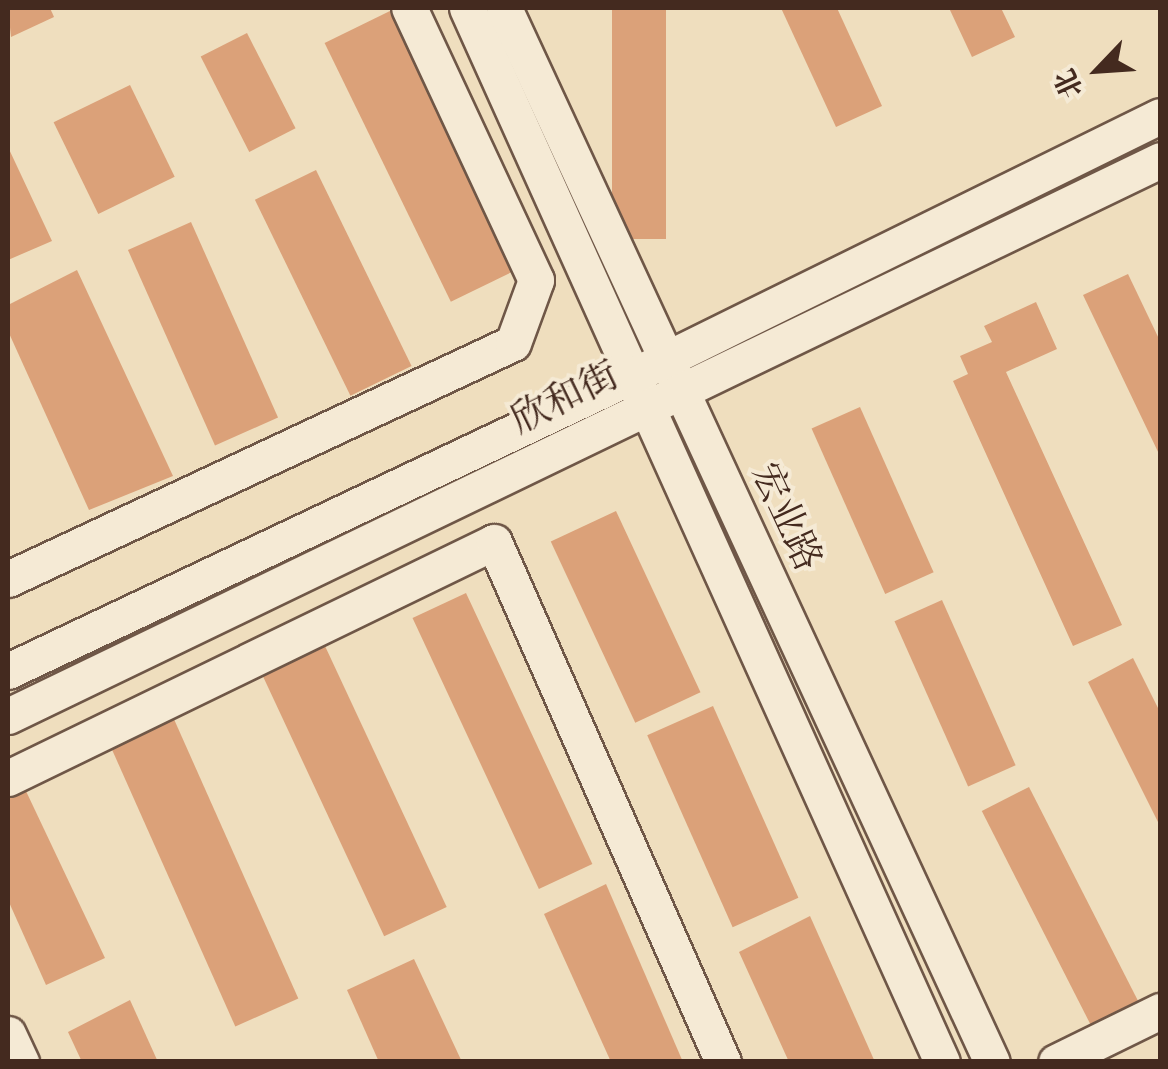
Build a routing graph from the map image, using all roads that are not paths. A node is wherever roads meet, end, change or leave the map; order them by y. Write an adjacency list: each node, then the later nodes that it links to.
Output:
1 (410, 8): 12 (street)
2 (468, 8): 8 (street, 宏业路)
3 (504, 8): 8 (street, 宏业路)
4 (1160, 116): 6 (street, 欣和街)
5 (1160, 160): 7 (street, 欣和街)
6 (915, 238): 7 (street); 8 (street, 欣和街)
7 (932, 273): 9 (street, 欣和街)
8 (649, 368): 9 (street, 宏业路); 10 (street, 欣和街)
9 (663, 401): 11 (street, 欣和街); 20 (street, 宏业路); 21 (street, 宏业路)
10 (367, 501): 11 (street); 13 (street, 欣和街)
11 (342, 556): 14 (street, 欣和街)
12 (8, 579)
13 (8, 670)
14 (8, 716)
15 (8, 778): 19 (street)
16 (1160, 1012): 22 (street)
17 (8, 1034): 18 (street)
18 (21, 1062)
19 (723, 1062)
20 (942, 1062)
21 (992, 1062)
22 (1056, 1062)

